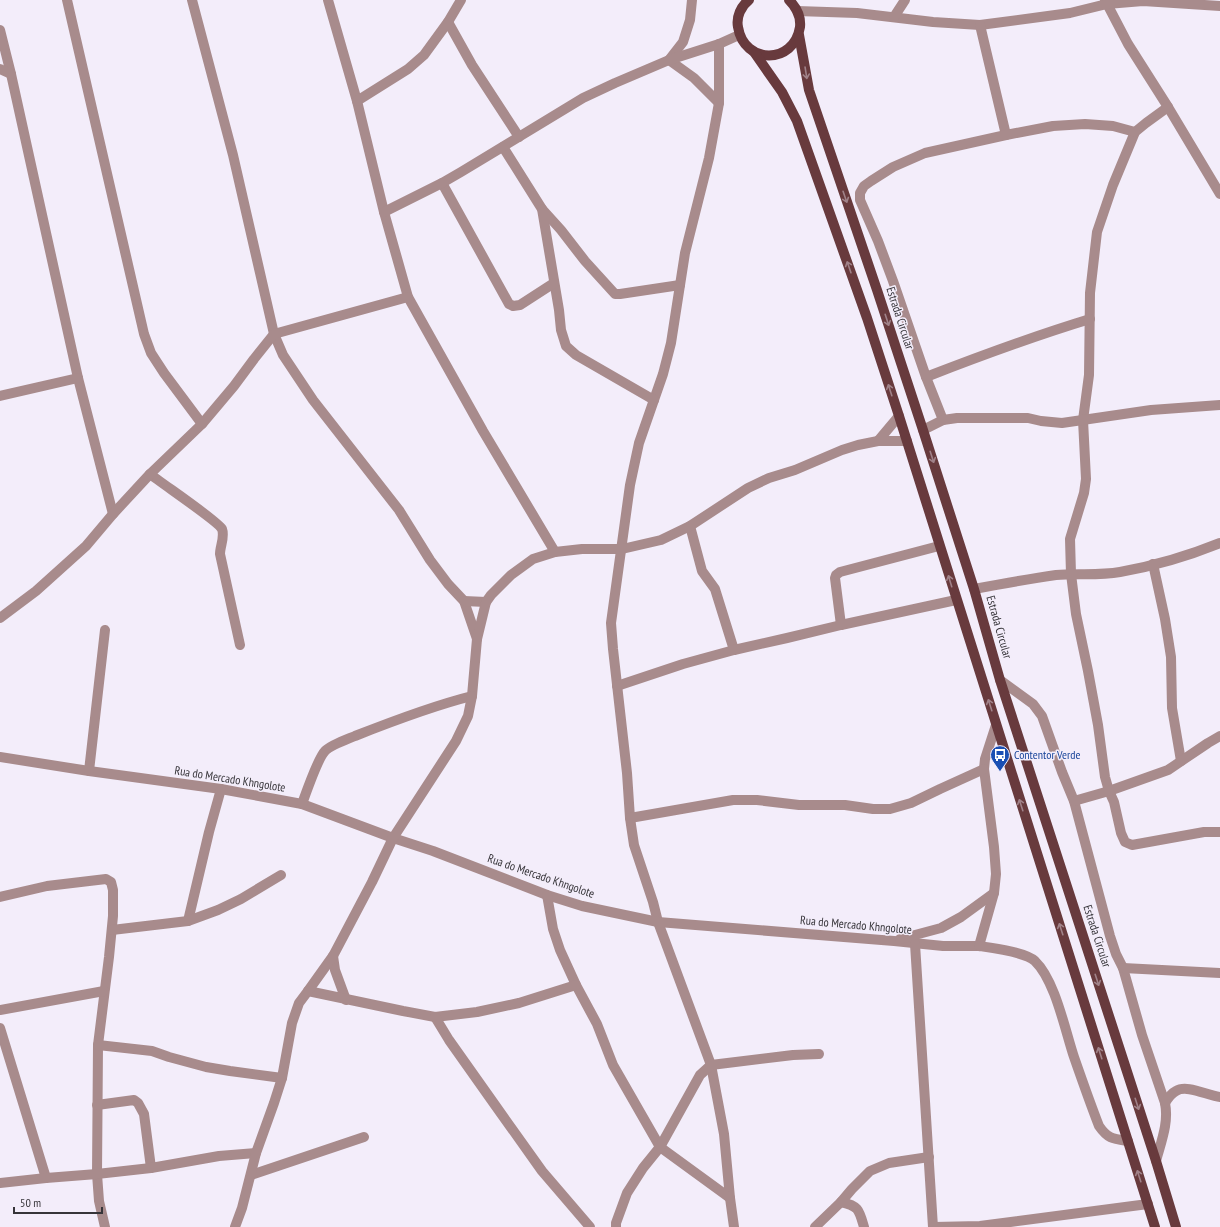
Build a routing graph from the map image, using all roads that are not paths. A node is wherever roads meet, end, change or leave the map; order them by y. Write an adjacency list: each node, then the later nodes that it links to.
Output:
1 (67, 0): 49 (street)
2 (192, 0): 40 (street)
3 (328, 0): 25 (street)
4 (461, 0): 15 (street)
5 (692, 0): 22 (street)
6 (736, 0): 13 (main road)
7 (749, 0): 13 (main road)
8 (789, 0): 12 (main road)
9 (905, 0): 14 (street)
10 (1106, 2): 11 (street); 16 (street); 27 (street)
11 (1220, 6)
12 (797, 11): 14 (street); 18 (main road, Estrada Circular)
13 (739, 14): 19 (main road)
14 (894, 17): 16 (street)
15 (448, 22): 25 (street); 30 (street)
16 (980, 24): 29 (street)
17 (0, 33): 24 (street)
18 (798, 35): 21 (main road); 50 (main road, Estrada Circular, one-way to 50)
19 (739, 36): 20 (street); 21 (main road)
20 (719, 44): 22 (street); 26 (street)
21 (754, 52): 46 (main road, one-way to 21)
22 (670, 60): 26 (street); 30 (street)
23 (0, 69): 24 (street)
24 (11, 74): 42 (street)
25 (357, 101): 35 (street)
26 (719, 103): 37 (street)
27 (1168, 107): 28 (street); 33 (street)
28 (1135, 132): 29 (street); 39 (street)
29 (1006, 135): 41 (street)
30 (519, 137): 31 (street)
31 (503, 147): 32 (street); 34 (street)
32 (442, 183): 35 (street); 36 (street)
33 (1220, 194)
34 (542, 209): 36 (street); 37 (street)
35 (384, 212): 38 (street)
36 (554, 283): 44 (street)
37 (680, 285): 44 (street)
38 (408, 298): 40 (street); 59 (street)
39 (1090, 320): 41 (street); 48 (street)
40 (274, 334): 49 (street); 64 (street)
41 (926, 377): 47 (street)
42 (78, 378): 43 (street); 54 (street)
43 (0, 396)
44 (654, 400): 58 (street)
45 (1220, 405): 48 (street)
46 (899, 416): 51 (street); 52 (main road)
47 (943, 420): 48 (street); 50 (street)
48 (1083, 420): 61 (street)
49 (202, 424): 53 (street)
50 (923, 430): 62 (main road, Estrada Circular, one-way to 62)
51 (878, 441): 52 (street); 55 (street)
52 (906, 441): 57 (main road)
53 (150, 474): 54 (street); 70 (street)
54 (113, 514): 66 (street)
55 (690, 526): 58 (street); 71 (street)
56 (1220, 543): 60 (street)
57 (939, 546): 63 (main road, one-way to 57); 67 (street)
58 (622, 549): 59 (street); 73 (street)
59 (555, 552): 65 (street)
60 (1153, 564): 61 (street); 78 (street)
61 (1071, 574): 62 (street); 82 (street)
62 (974, 588): 72 (main road, Estrada Circular)
63 (956, 600): 67 (street); 75 (main road, one-way to 63)
64 (464, 601): 65 (street); 69 (street)
65 (486, 602): 69 (street)
66 (0, 618)
67 (841, 625): 71 (street)
68 (105, 630): 80 (street)
69 (477, 639): 74 (street)
70 (240, 645)
71 (734, 650): 73 (street)
72 (1000, 680): 83 (street); 120 (main road, Estrada Circular, one-way to 120)
73 (617, 686): 85 (street)
74 (472, 696): 84 (street); 87 (street)
75 (996, 725): 79 (street); 116 (main road, one-way to 75)
76 (1220, 736): 78 (street)
77 (0, 757): 80 (street, Rua do Mercado Khngolote)
78 (1180, 761): 82 (street)
79 (984, 769): 85 (street); 89 (street)
80 (89, 771): 81 (street, Rua do Mercado Khngolote)
81 (222, 789): 84 (street, Rua do Mercado Khngolote); 92 (street)
82 (1109, 791): 83 (street); 86 (street)
83 (1074, 801): 99 (street)
84 (302, 804): 87 (street, Rua do Mercado Khngolote)
85 (630, 818): 93 (street)
86 (1220, 832)
87 (393, 838): 90 (street, Rua do Mercado Khngolote); 98 (street)
88 (281, 875): 92 (street)
89 (994, 893): 95 (street); 97 (street)
90 (547, 895): 93 (street, Rua do Mercado Khngolote); 101 (street)
91 (0, 897): 94 (street)
92 (188, 921): 94 (street)
93 (658, 922): 95 (street, Rua do Mercado Khngolote); 110 (street)
94 (112, 930): 102 (street)
95 (894, 941): 96 (street, Rua do Mercado Khngolote)
96 (915, 944): 97 (street, Rua do Mercado Khngolote); 119 (street)
97 (979, 946): 116 (street, Rua do Mercado Khngolote)
98 (333, 956): 103 (street); 104 (street)
99 (1123, 968): 100 (street); 113 (street)
100 (1220, 973)
101 (576, 985): 106 (street); 117 (street)
102 (104, 991): 105 (street); 108 (street)
103 (308, 991): 104 (street); 111 (street)
104 (346, 1000): 106 (street)
105 (0, 1010)
106 (434, 1017): 131 (street)
107 (0, 1028): 124 (street)
108 (98, 1045): 111 (street); 114 (street)
109 (819, 1054): 110 (street)
110 (711, 1065): 117 (street); 126 (street)
111 (282, 1078): 118 (street)
112 (1220, 1097): 113 (street)
113 (1165, 1103): 120 (street)
114 (98, 1105): 121 (street); 122 (street)
115 (364, 1137): 123 (street)
116 (1128, 1141): 128 (main road, one-way to 116)
117 (660, 1147): 126 (street); 132 (street)
118 (256, 1153): 121 (street); 123 (street)
119 (929, 1157): 127 (street); 136 (street)
120 (1156, 1161): 138 (main road, Estrada Circular)
121 (151, 1168): 122 (street)
122 (97, 1174): 124 (street); 129 (street)
123 (251, 1175): 130 (street)
124 (46, 1178): 125 (street)
125 (0, 1183)
126 (730, 1198): 133 (street)
127 (841, 1202): 134 (street); 135 (street)
128 (1148, 1204): 136 (street); 137 (main road)
129 (105, 1227)
130 (235, 1227)
131 (590, 1227)
132 (616, 1227)
133 (734, 1227)
134 (815, 1227)
135 (864, 1227)
136 (934, 1227)
137 (1155, 1227)
138 (1176, 1227)

